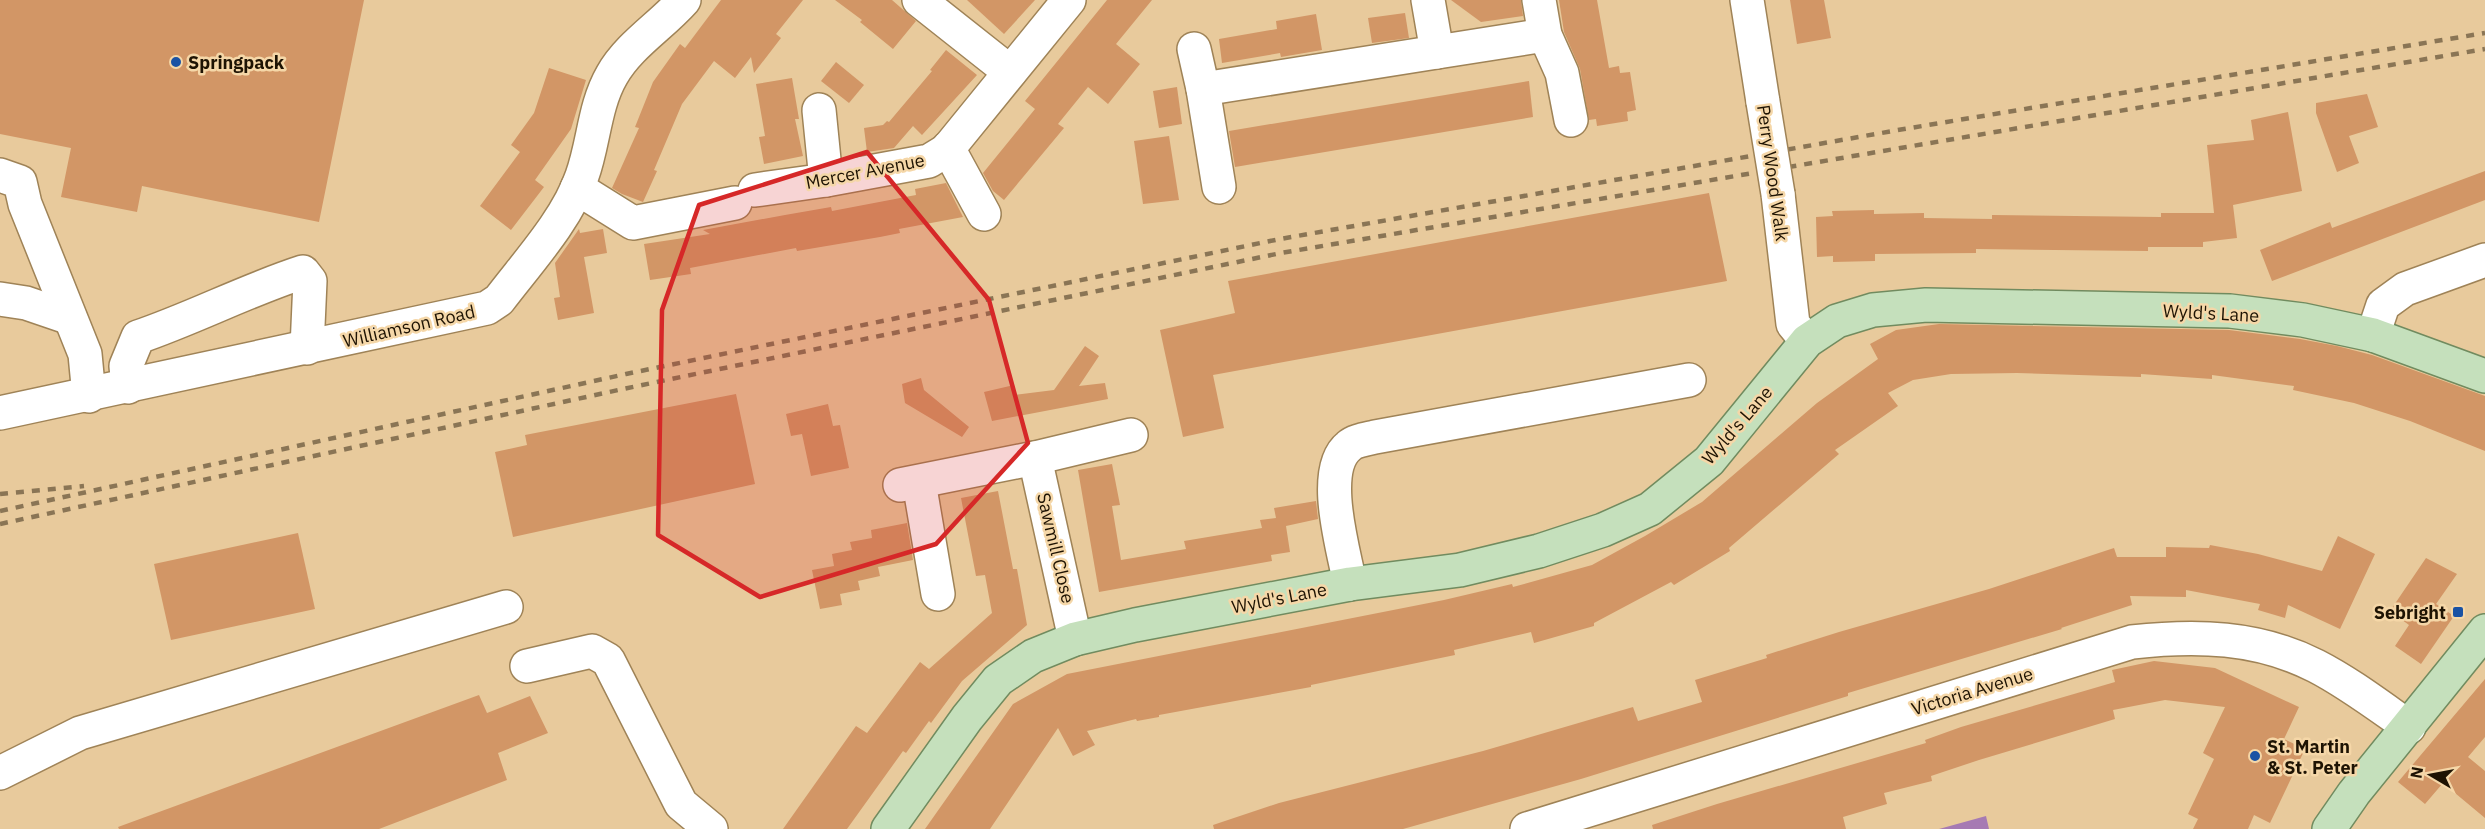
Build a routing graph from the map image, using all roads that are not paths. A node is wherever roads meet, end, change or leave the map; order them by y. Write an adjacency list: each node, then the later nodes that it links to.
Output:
1 (684, 0): 18 (street, Williamson Road)
2 (919, 0): 10 (street)
3 (1069, 0): 10 (street, Mercer Avenue)
4 (1428, 0): 9 (street)
5 (1539, 0): 7 (street)
6 (1747, 0): 24 (street, Perry Wood Walk, bridge)
7 (1545, 35): 9 (street); 13 (street)
8 (1194, 49): 11 (street)
9 (1437, 52): 11 (street)
10 (1010, 72): 14 (street, Mercer Avenue)
11 (1203, 89): 17 (street)
12 (819, 110): 16 (street)
13 (1571, 120)
14 (948, 148): 16 (street, Mercer Avenue); 19 (street)
15 (0, 175): 22 (street)
16 (826, 180): 18 (street, Mercer Avenue)
17 (1219, 187)
18 (577, 188): 25 (street, Williamson Road)
19 (984, 214)
20 (2485, 260): 23 (street)
21 (0, 299): 22 (street)
22 (70, 318): 29 (street)
23 (2373, 335): 24 (main road, Wyld's Lane); 26 (main road, Wyld's Lane)
24 (1807, 341): 33 (main road, Wyld's Lane)
25 (307, 348): 28 (street, Williamson Road); 28 (street)
26 (2485, 376)
27 (1689, 380): 33 (street)
28 (128, 387): 29 (street, Williamson Road)
29 (89, 396): 30 (street, Williamson Road)
30 (0, 413)
31 (1131, 435): 32 (street)
32 (1035, 458): 34 (street); 37 (street, Sawmill Close)
33 (1350, 584): 37 (main road, Wyld's Lane)
34 (938, 594)
35 (506, 607): 40 (street)
36 (2485, 631): 39 (main road)
37 (1075, 639): 42 (main road, Wyld's Lane)
38 (527, 666): 41 (street)
39 (2409, 727): 43 (street, Victoria Avenue); 44 (main road)
40 (0, 773)
41 (711, 829)
42 (888, 829)
43 (1527, 829)
44 (2330, 829)

